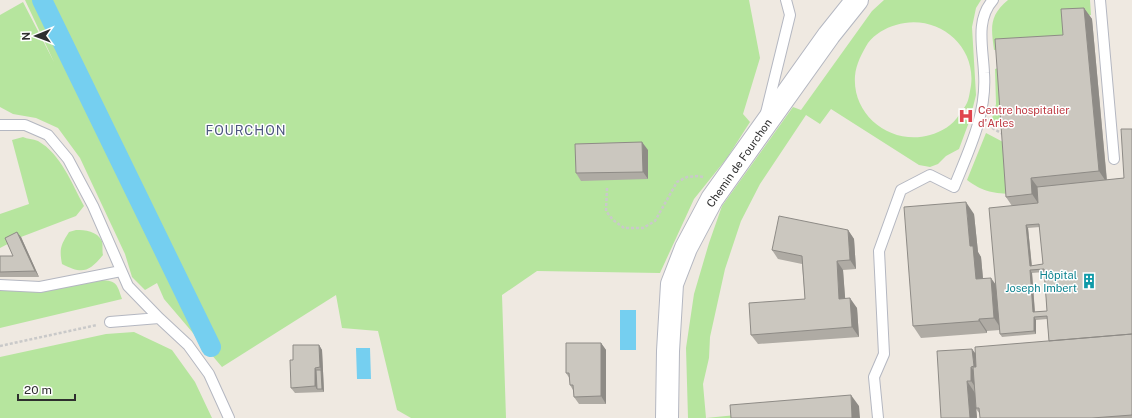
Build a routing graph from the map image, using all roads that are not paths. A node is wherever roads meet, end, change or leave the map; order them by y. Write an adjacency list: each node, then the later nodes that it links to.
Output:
1 (786, 0): 6 (lane)
2 (857, 0): 6 (street, Chemin de Fourchon)
3 (994, 0): 14 (lane)
4 (1100, 0): 7 (lane)
5 (0, 125): 8 (lane)
6 (762, 131): 13 (street, Chemin de Fourchon)
7 (1114, 159)
8 (121, 271): 9 (lane); 10 (lane)
9 (0, 285)
10 (159, 318): 11 (lane); 12 (lane)
11 (110, 322)
12 (229, 418)
13 (667, 418)
14 (878, 418)

